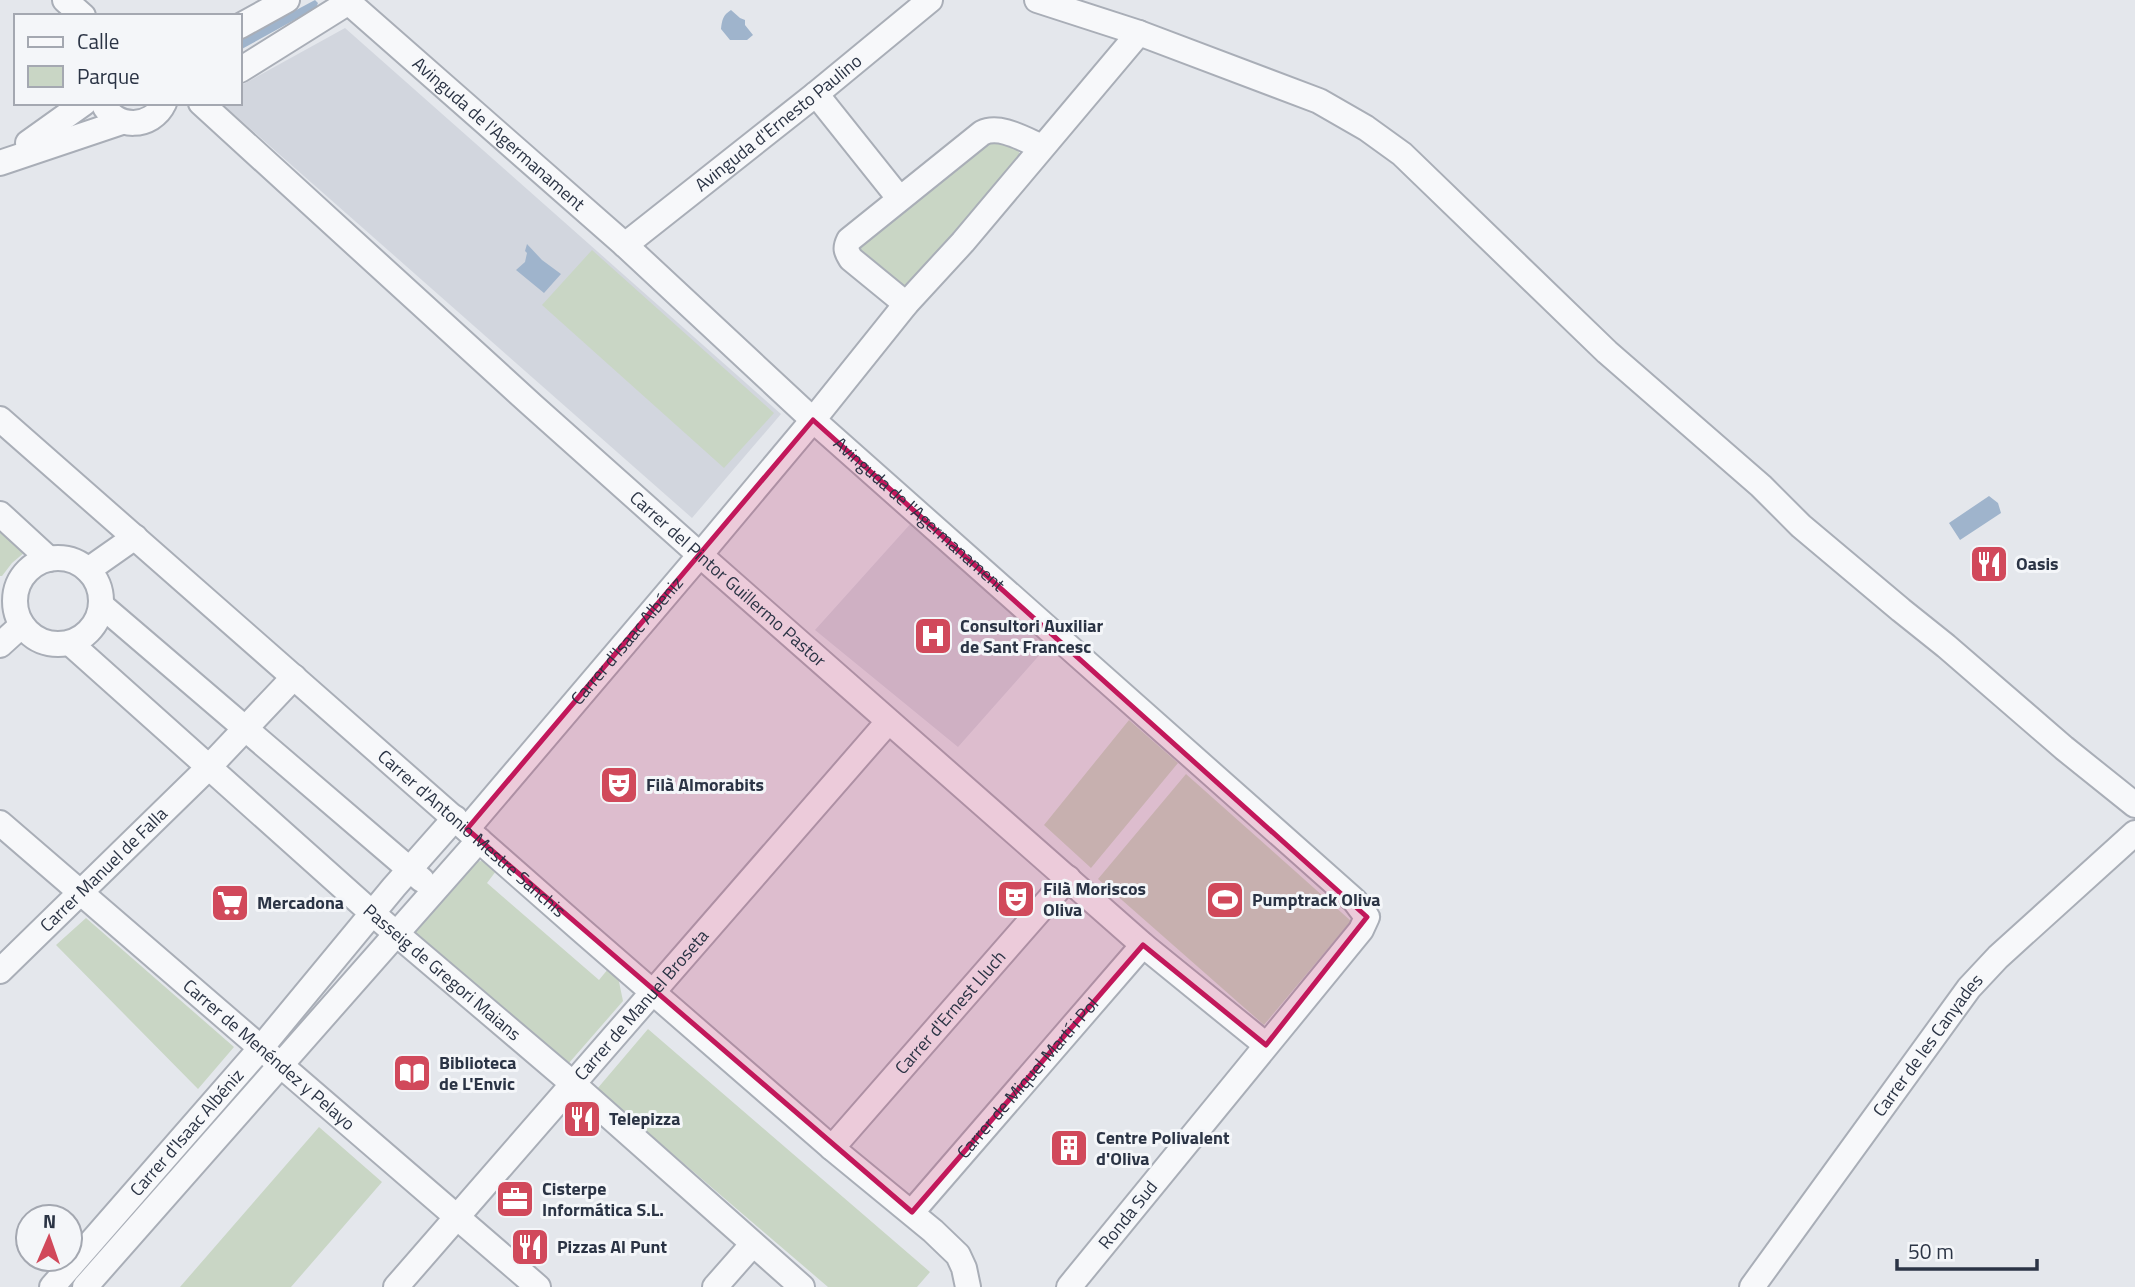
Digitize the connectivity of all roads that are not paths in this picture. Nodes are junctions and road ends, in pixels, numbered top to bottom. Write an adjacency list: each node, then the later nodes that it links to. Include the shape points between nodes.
1 (65, 0): 6 (street)
2 (287, 0): 7 (street)
3 (930, 0): 10 (street, Avinguda d'Ernesto Paulino)
4 (1037, 0): 8 (street)
5 (349, 1): 9 (street); 19 (street, Avinguda de l'Agermanament)
6 (81, 14)
7 (242, 25)
8 (1139, 33): 16 (street, Carrer d'Isaac Albéniz); 37 (street, via 1319,101 1402,155 1607,352 1801,526)
9 (242, 69)
10 (816, 94): 18 (street); 19 (street, Avinguda d'Ernesto Paulino)
11 (82, 105): 17 (street)
12 (104, 105): 15 (street)
13 (203, 105): 25 (street, Carrer del Pintor Guillermo Pastor)
14 (160, 110): 15 (street, via 145,122)
15 (122, 122): 17 (street)
16 (1042, 147): 18 (street, via 988,130); 20 (street, Carrer d'Isaac Albéniz)
17 (0, 163)
18 (899, 198): 20 (street, via 849,240 846,252)
19 (625, 245): 22 (street, Avinguda de l'Agermanament)
20 (906, 304): 22 (street, Carrer d'Isaac Albéniz)
21 (0, 419): 24 (street, Carrer d'Antonio Mestre Sanchis)
22 (813, 421): 25 (street, Carrer d'Isaac Albéniz); 50 (street, Avinguda de l'Agermanament, via 1355,901 1367,917 1362,930)
23 (0, 514): 26 (street)
24 (135, 537): 27 (street); 33 (street, Carrer d'Antonio Mestre Sanchis)
25 (700, 555): 34 (street, Carrer del Pintor Guillermo Pastor); 39 (street, Carrer d'Isaac Albéniz)
26 (49, 559): 27 (street, via 63,558); 28 (street, via 29,569)
27 (88, 570): 29 (street, via 101,592)
28 (7, 594): 30 (street)
29 (102, 605): 31 (street, via 92,629); 35 (street)
30 (22, 625): 31 (street, via 43,642); 32 (street)
31 (70, 643): 36 (street, Passeig de Gregori Maians)
32 (0, 645)
33 (294, 677): 35 (street); 39 (street, Carrer d'Antonio Mestre Sanchis)
34 (888, 722): 42 (street, Carrer del Pintor Guillermo Pastor); 49 (street, Carrer de Manuel Broseta)
35 (245, 729): 36 (street); 41 (street)
36 (208, 768): 44 (street, Carrer Manuel de Falla); 45 (street, Passeig de Gregori Maians)
37 (2135, 805)
38 (0, 823): 44 (street, Carrer de Menéndez y Pelayo)
39 (467, 829): 41 (street, Carrer d'Isaac Albéniz); 43 (street, Carrer d'Isaac Albéniz); 49 (street, Carrer d'Antonio Mestre Sanchis)
40 (2135, 833): 68 (street, Carrer de les Canyades, via 1969,988)
41 (409, 869): 43 (street); 45 (street, Carrer d'Isaac Albéniz)
42 (1069, 878): 47 (street, Carrer del Pintor Guillermo Pastor); 54 (street, Carrer d'Ernest Lluch)
43 (435, 891): 46 (street, Carrer d'Isaac Albéniz)
44 (80, 893): 48 (street, Carrer Manuel de Falla); 51 (street, Carrer de Menéndez y Pelayo)
45 (372, 913): 46 (street, Passeig de Gregori Maians); 51 (street, Carrer d'Isaac Albéniz)
46 (396, 933): 52 (street, Carrer d'Isaac Albéniz); 53 (street, Passeig de Gregori Maians)
47 (1143, 945): 50 (street, Carrer del Pintor Guillermo Pastor); 55 (street, Carrer de Miquel Martí i Pol)
48 (0, 971)
49 (652, 992): 53 (street, Carrer de Manuel Broseta); 54 (street, Carrer d'Antonio Mestre Sanchis)
50 (1266, 1045): 67 (street, Ronda Sud)
51 (260, 1049): 52 (street, Carrer de Menéndez y Pelayo); 59 (street, Carrer d'Isaac Albéniz)
52 (279, 1065): 56 (street, Carrer de Menéndez y Pelayo); 60 (street, Carrer d'Isaac Albéniz)
53 (572, 1083): 56 (street, Carrer de Manuel Broseta); 57 (street, Passeig de Gregori Maians)
54 (832, 1148): 55 (street, Carrer d'Antonio Mestre Sanchis)
55 (912, 1212): 58 (street, Carrer d'Antonio Mestre Sanchis)
56 (456, 1218): 61 (street, Carrer de Manuel Broseta); 62 (street, Carrer de Menéndez y Pelayo)
57 (752, 1245): 63 (street); 64 (street, Passeig de Gregori Maians)
58 (947, 1245): 65 (street); 66 (street, Carrer d'Antonio Mestre Sanchis, via 958,1255)
59 (52, 1287)
60 (85, 1287)
61 (396, 1287)
62 (538, 1287)
63 (715, 1287)
64 (802, 1287)
65 (949, 1287)
66 (968, 1287)
67 (1069, 1287)
68 (1752, 1287)

